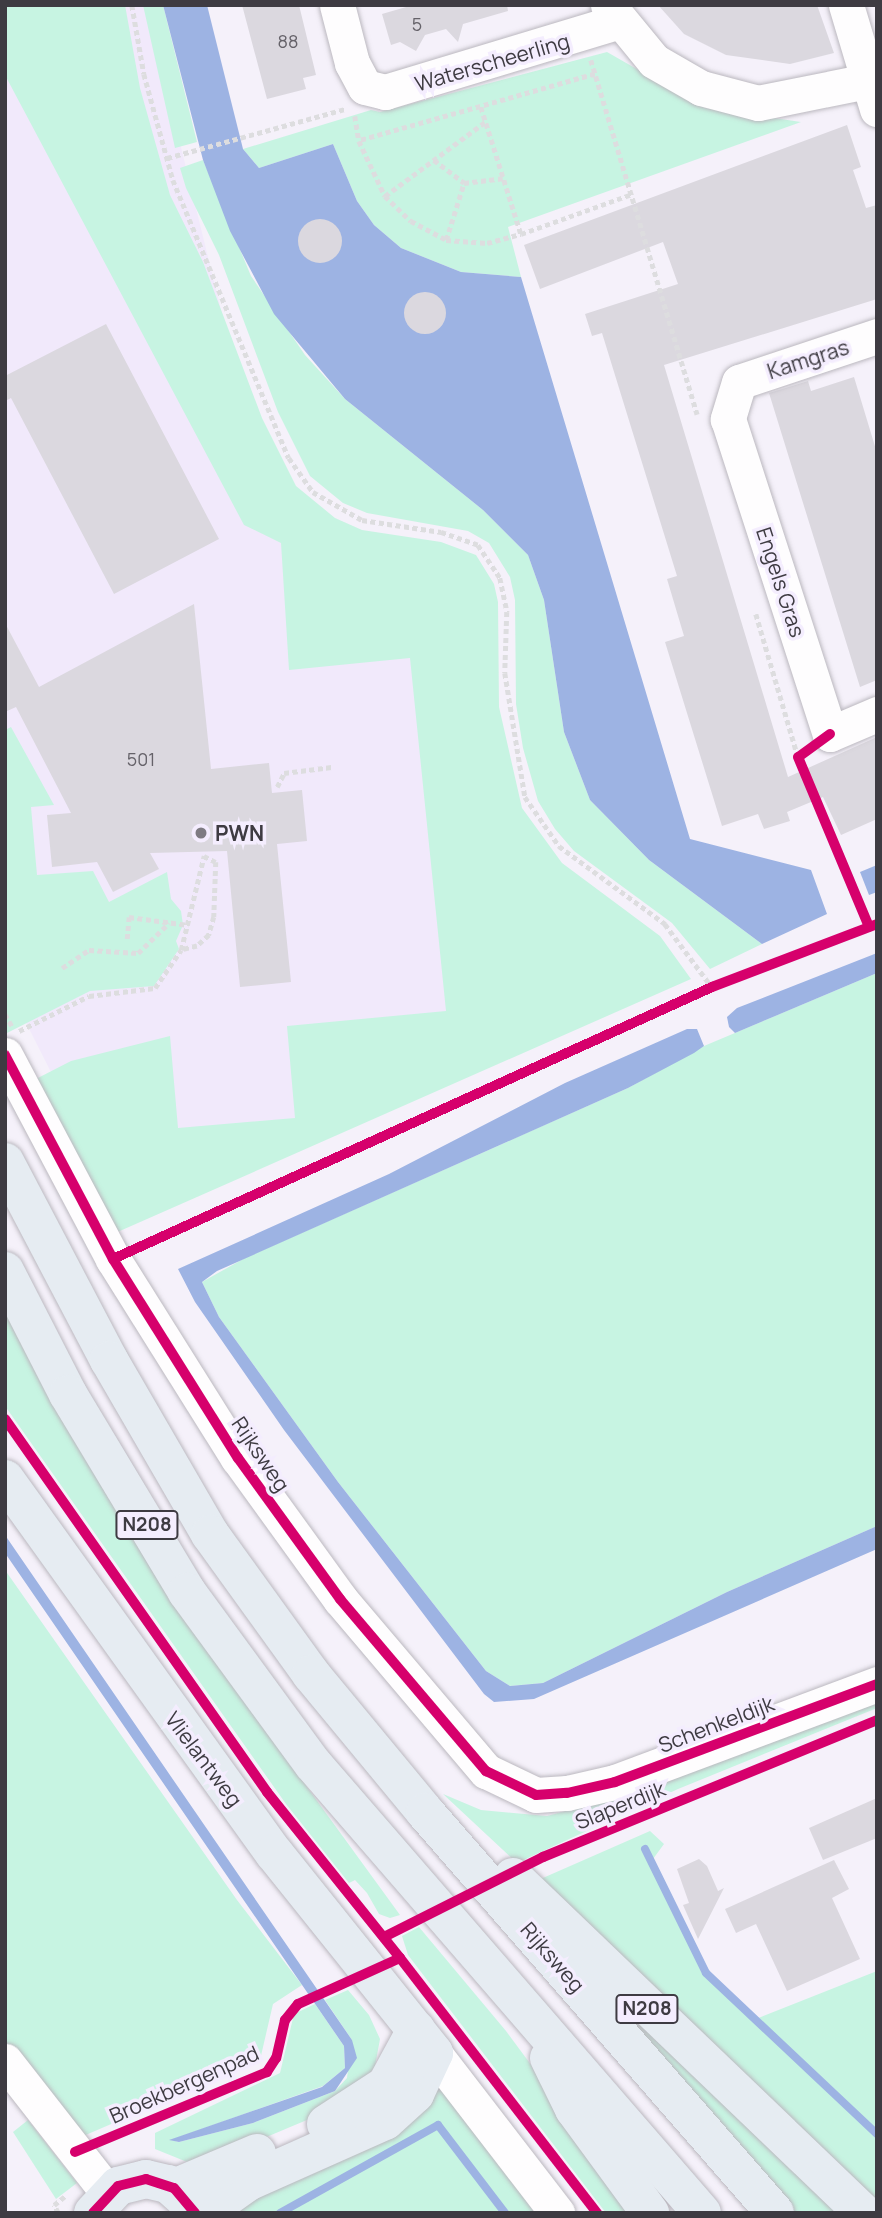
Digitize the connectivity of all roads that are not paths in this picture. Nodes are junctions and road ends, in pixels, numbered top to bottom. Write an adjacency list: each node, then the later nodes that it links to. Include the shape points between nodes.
1 (337, 5): 3 (street, Waterscheerling, via 352,63 365,87 385,92 583,36)
2 (846, 5): 4 (street)
3 (612, 14): 4 (street, via 654,61 701,88 758,103)
4 (874, 90)
5 (877, 336): 6 (street, Kamgras)
6 (738, 382): 7 (street, Engels Gras, via 728,419 830,734)
7 (877, 715)
8 (10, 1044): 13 (street, Rijksweg, via 113,1259 238,1458 340,1599 486,1771 536,1795)
9 (5, 1162): 14 (main road, Rijksweg / N208, via 109,1360 210,1535 311,1674)
10 (5, 1271): 15 (main road, N208, via 68,1394 187,1592 313,1764)
11 (5, 1479): 16 (main road, Vlielantweg, via 266,1843)
12 (877, 1685): 13 (street, Schenkeldijk, via 615,1782)
13 (567, 1793)
14 (425, 1812): 24 (main road, Rijksweg / N208); 25 (main road, N208, via 499,1863)
15 (528, 2015): 22 (main road, N208, via 574,2109); 23 (main road, N208)
16 (425, 2041): 18 (main road, via 386,2085 353,2110); 20 (main road, via 415,2094 385,2121 248,2182); 21 (street, Vlielantweg)
17 (5, 2061): 19 (street)
18 (184, 2200): 19 (main road, via 146,2179 125,2182)
19 (101, 2203)
20 (204, 2213)
21 (556, 2213)
22 (650, 2213)
23 (702, 2213)
24 (775, 2213)
25 (863, 2213)

